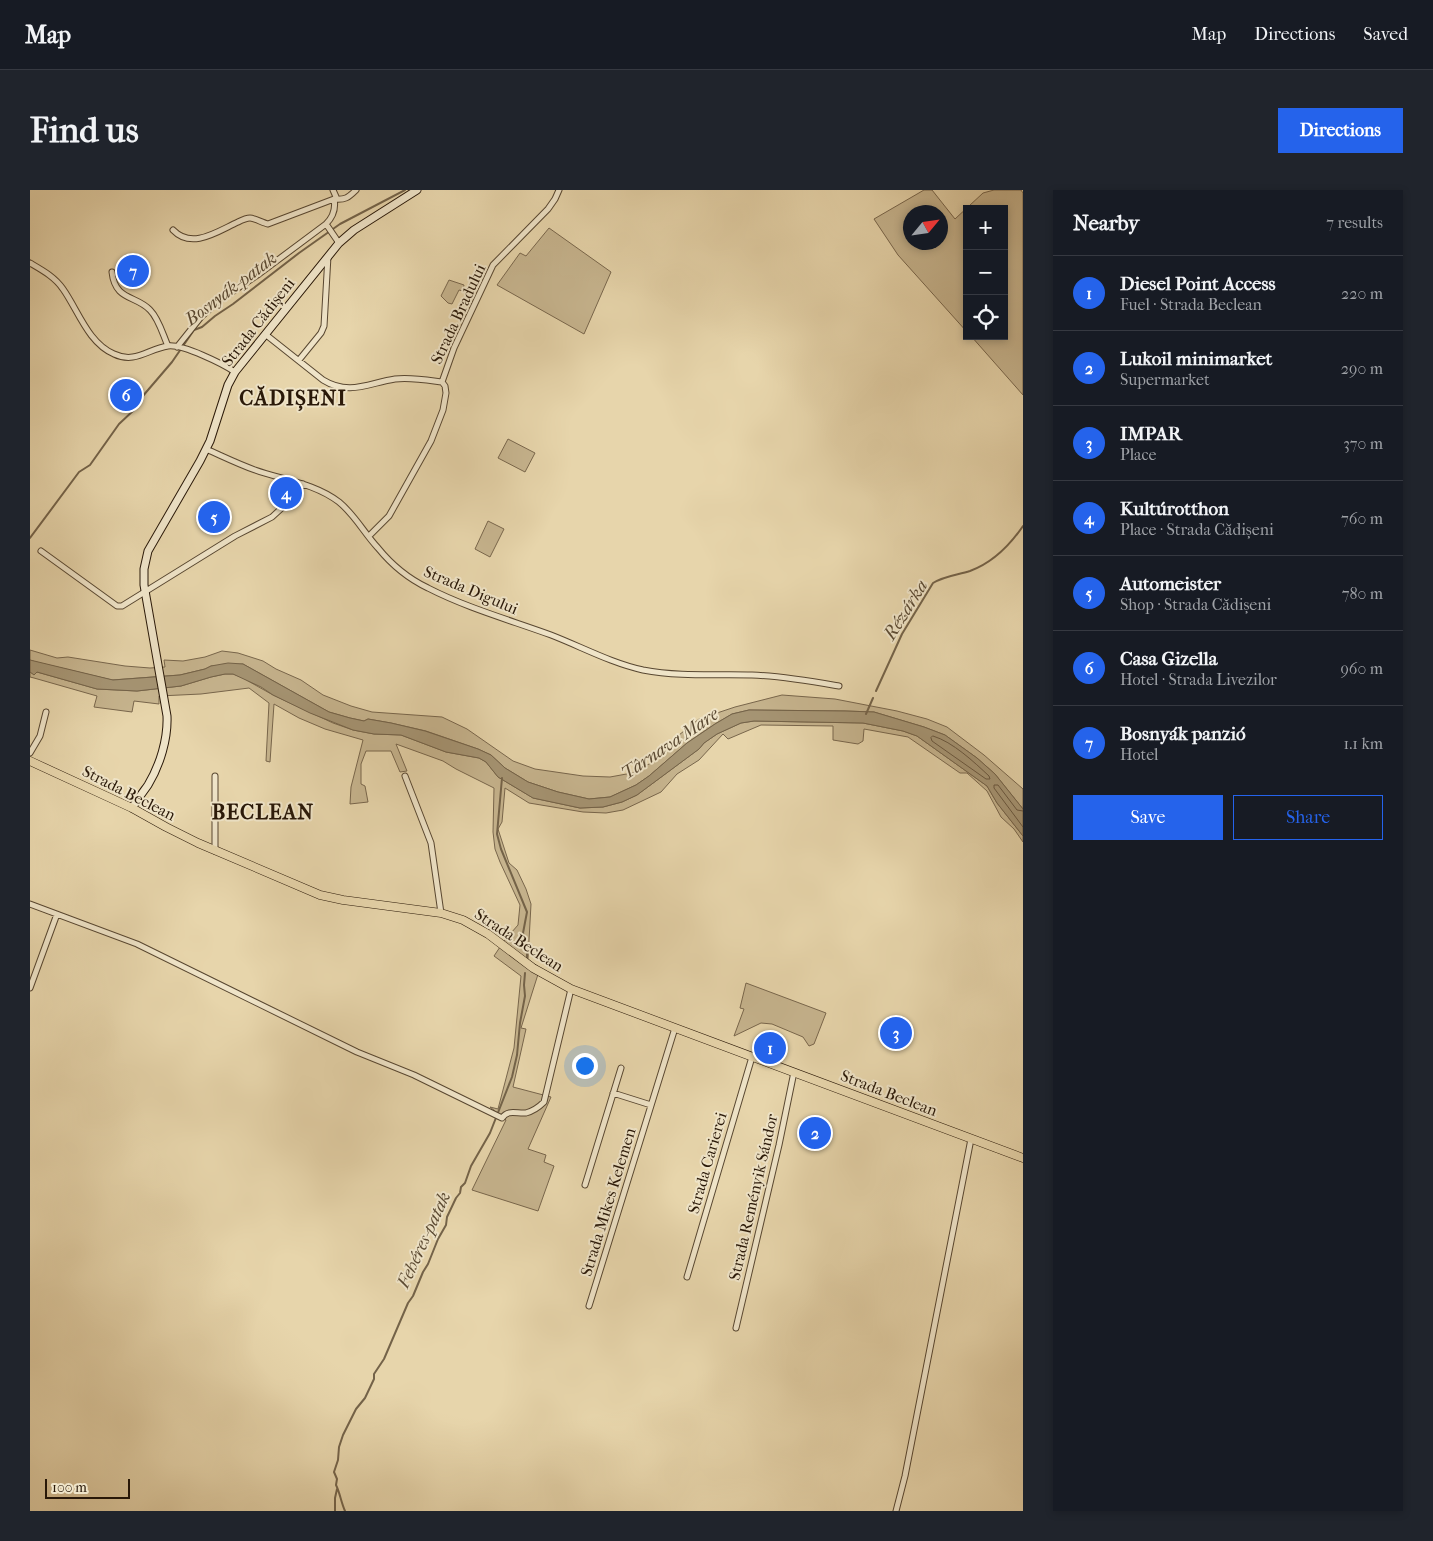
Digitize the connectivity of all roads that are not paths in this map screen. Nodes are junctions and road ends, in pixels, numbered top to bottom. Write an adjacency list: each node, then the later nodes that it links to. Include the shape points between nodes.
1 (333, 190): 5 (street)
2 (356, 190): 5 (street, via 348,198)
3 (417, 190): 8 (main road, Strada Cădișeni)
4 (559, 190): 17 (street, Strada Bradului, via 548,209 493,265 454,348)
5 (335, 199): 6 (street, via 334,213); 7 (street, via 268,224 245,219 214,235 197,239 186,239)
6 (327, 225): 8 (street); 14 (street, via 220,300)
7 (173, 230)
8 (339, 243): 9 (main road, Strada Cădișeni)
9 (328, 256): 12 (main road, Strada Cădișeni); 15 (street, via 324,326)
10 (30, 263): 13 (street, via 62,288 96,342 106,351 130,358)
11 (112, 272): 13 (street, via 118,288 152,312)
12 (265, 334): 15 (street, Strada Bradului); 16 (main road, Strada Cădișeni)
13 (168, 346): 14 (street)
14 (178, 347): 16 (street)
15 (299, 360): 17 (street, Strada Bradului, via 323,380 342,387 360,387 396,378)
16 (236, 372): 18 (main road, Strada Cădișeni, via 228,385)
17 (442, 382): 20 (street, Strada Bradului, via 446,390 443,410 430,441 389,516)
18 (206, 450): 19 (street, Strada Digului); 22 (main road, Strada Cădișeni, via 148,551 144,569)
19 (303, 484): 20 (street, Strada Digului, via 341,504); 22 (street, via 272,517 235,536)
20 (369, 536): 23 (street, Strada Digului, via 388,558 427,588 606,659 655,672 776,677)
21 (41, 551): 22 (street, via 118,606)
22 (145, 593): 29 (main road, Strada Cădișeni, via 167,731 148,783)
23 (839, 686)
24 (46, 712): 25 (street, via 40,736)
25 (30, 752)
26 (30, 761): 29 (main road, Strada Beclean)
27 (215, 776): 30 (street)
28 (405, 776): 32 (street, via 430,843)
29 (132, 808): 30 (main road, Strada Beclean)
30 (215, 851): 32 (main road, Strada Beclean, via 328,897)
31 (30, 904): 33 (street)
32 (440, 913): 35 (main road, Strada Beclean, via 478,927 533,968)
33 (58, 914): 34 (street); 35 (street, via 150,950 357,1052 414,1075 502,1118 504,1114 535,1110 544,1102)
34 (30, 988)
35 (571, 989): 36 (main road, Strada Beclean)
36 (675, 1028): 37 (main road, Strada Beclean); 41 (street, Strada Mikes Kelemen)
37 (752, 1057): 39 (main road, Strada Beclean); 45 (street, Strada Carierei)
38 (621, 1068): 40 (street, Strada Mikes Kelemen)
39 (794, 1072): 42 (main road, Strada Beclean); 47 (street, Strada Reményik Sándor)
40 (613, 1093): 41 (street); 44 (street, Strada Mikes Kelemen)
41 (651, 1105): 46 (street, Strada Mikes Kelemen)
42 (971, 1139): 43 (main road, Strada Beclean); 48 (street)
43 (1023, 1158)
44 (585, 1185)
45 (688, 1277)
46 (589, 1306)
47 (736, 1328)
48 (896, 1511)

